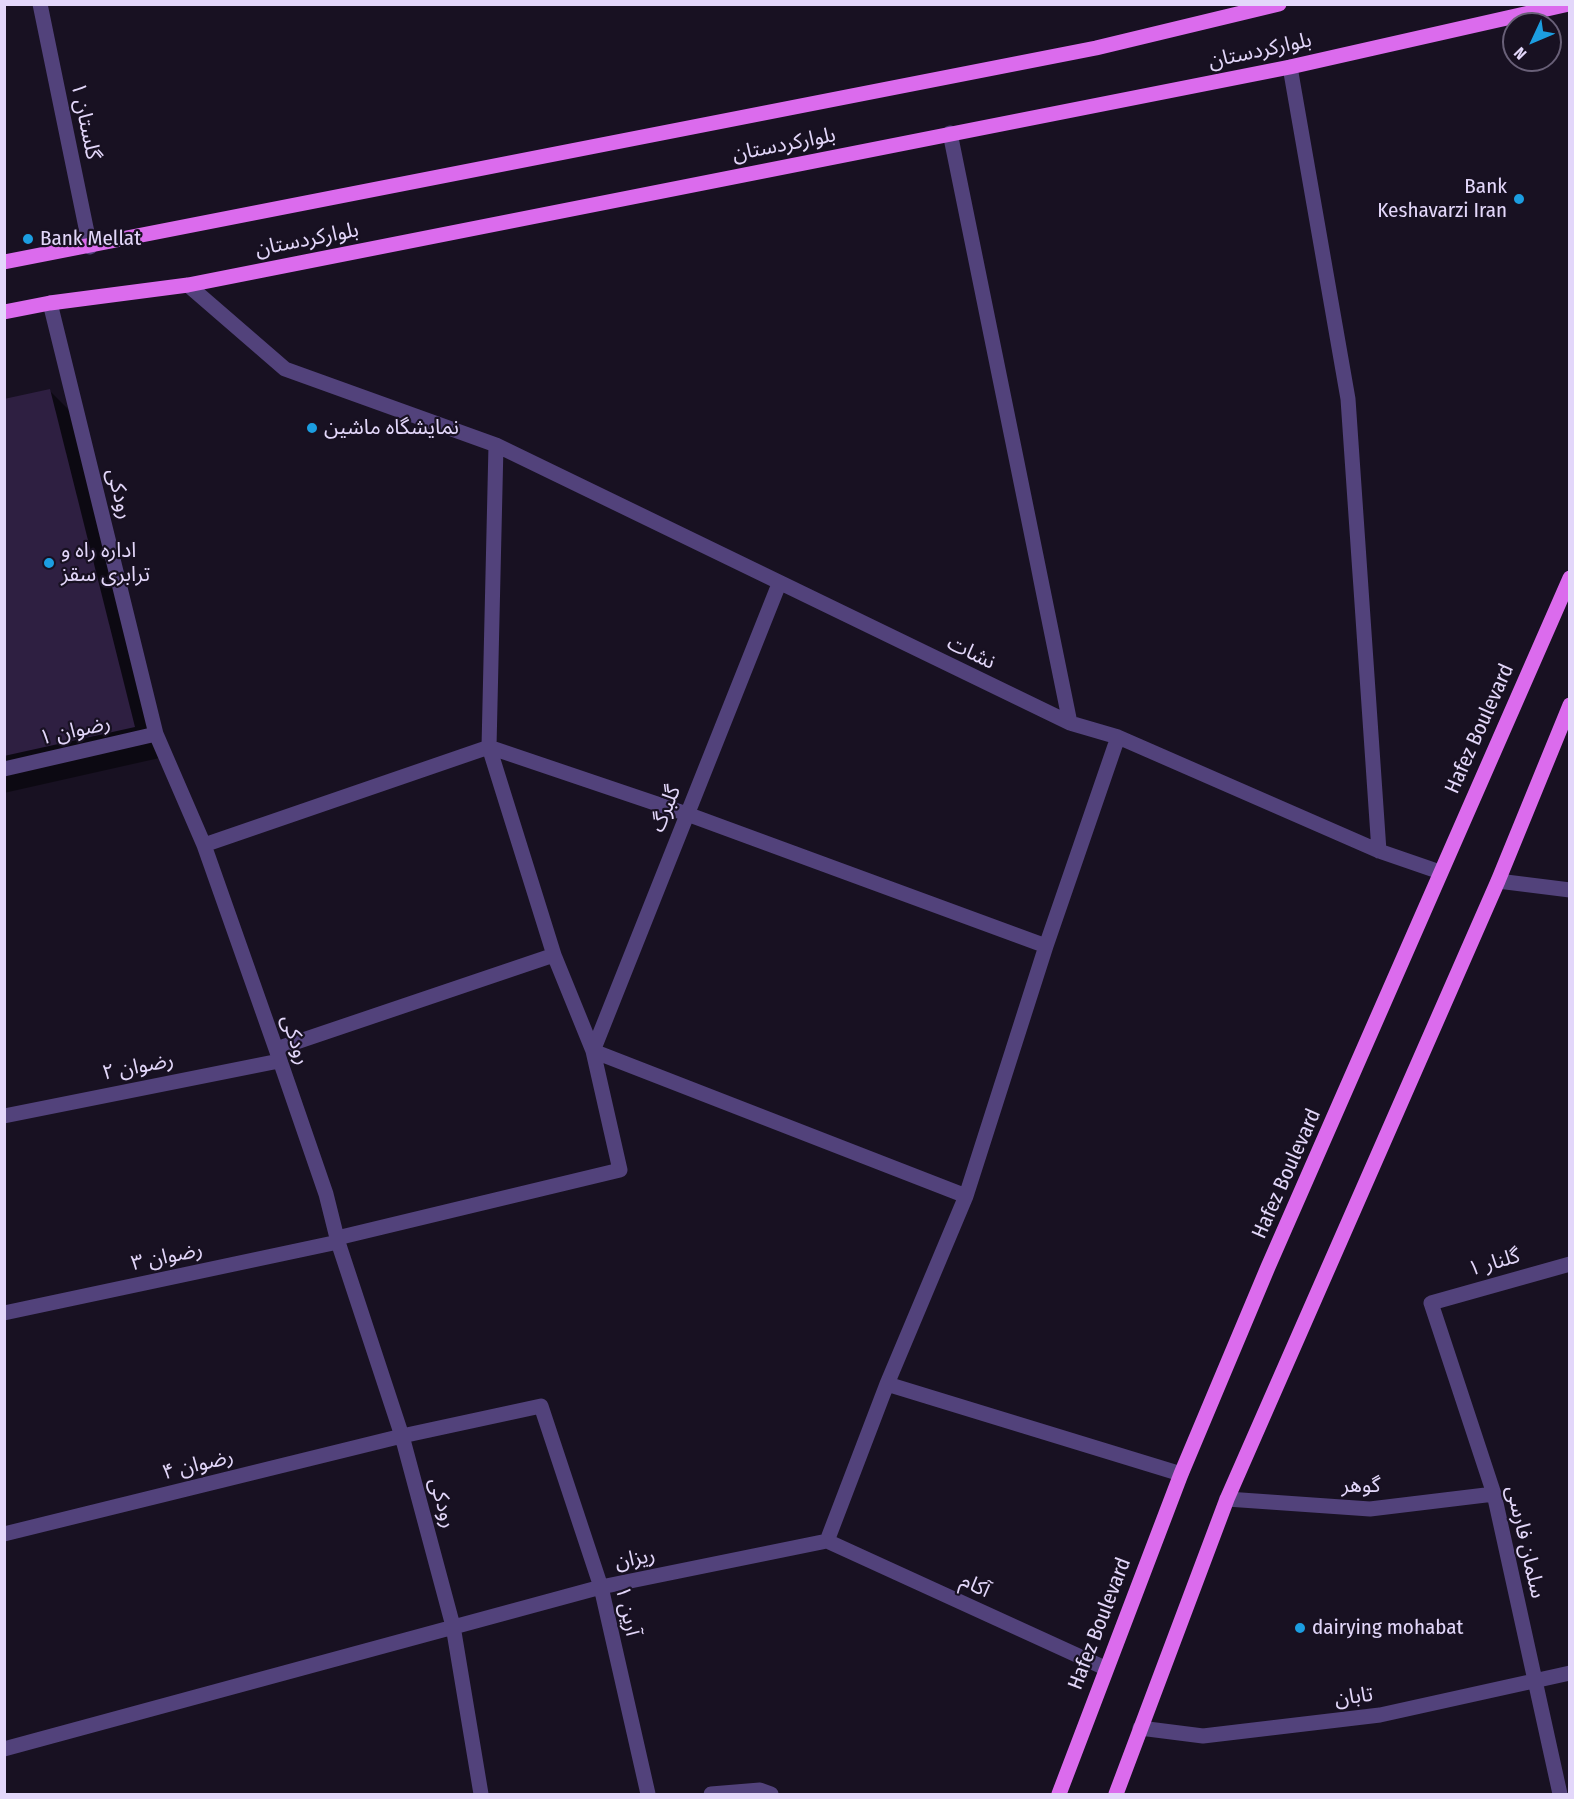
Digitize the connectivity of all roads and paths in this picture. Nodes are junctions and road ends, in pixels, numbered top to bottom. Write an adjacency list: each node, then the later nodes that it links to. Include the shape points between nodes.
1 (40, 4): 6 (street, گلستان ۱)
2 (1279, 4): 6 (main road, بلوارکردستان, via 1096,48)
3 (1569, 4): 4 (main road, بلوارکردستان)
4 (1290, 67): 5 (main road, بلوارکردستان); 22 (street, via 1348,399)
5 (950, 133): 8 (main road, بلوارکردستان); 15 (street)
6 (90, 247): 7 (main road, بلوارکردستان)
7 (4, 262)
8 (188, 285): 9 (main road, بلوارکردستان); 11 (street, نشات, via 285,369)
9 (50, 303): 10 (main road, بلوارکردستان); 16 (street, رودکی)
10 (4, 312)
11 (496, 445): 13 (street, نشات); 18 (street)
12 (1569, 578): 23 (main road, Hafez Boulevard)
13 (779, 584): 15 (street, نشات); 20 (street, گلبرگ)
14 (1569, 708): 24 (main road)
15 (1070, 723): 17 (street, نشات)
16 (156, 734): 19 (street, رضوان ۱); 21 (street, رودکی)
17 (1118, 737): 22 (street, نشات); 26 (street)
18 (489, 747): 20 (street); 21 (street); 27 (street)
19 (4, 769)
20 (687, 814): 26 (street); 28 (street, گلبرگ)
21 (204, 845): 29 (street, رودکی)
22 (1379, 851): 23 (street, نشات)
23 (1440, 872): 39 (main road, Hafez Boulevard)
24 (1498, 881): 25 (street); 41 (main road)
25 (1569, 890)
26 (1046, 946): 31 (street)
27 (554, 955): 28 (street); 29 (street, رضوان ۲)
28 (593, 1051): 31 (street); 32 (street, رضوان ۳, via 620,1170)
29 (278, 1055): 30 (street, رضوان ۲); 32 (street, رودکی, via 326,1194)
30 (4, 1116)
31 (966, 1196): 36 (street)
32 (337, 1240): 35 (street, رضوان ۳); 38 (street, رودکی)
33 (1569, 1264): 34 (street, گلنار ۱)
34 (1431, 1304): 40 (street, سلمان فارسی)
35 (4, 1313)
36 (887, 1384): 39 (street); 43 (street)
37 (541, 1406): 38 (street, رضوان ۴); 44 (street, آرین ۱)
38 (402, 1436): 42 (street, رضوان ۴); 45 (street, رودکی)
39 (1181, 1474): 46 (main road, Hafez Boulevard)
40 (1494, 1494): 41 (street, گوهر, via 1370,1509); 48 (street, سلمان فارسی)
41 (1227, 1499): 49 (main road)
42 (4, 1534)
43 (827, 1541): 44 (street, ریزان); 46 (street, آکام)
44 (601, 1587): 45 (street, ریزان); 52 (street, آرین ۱)
45 (453, 1626): 50 (street, ریزان); 51 (street, رودکی)
46 (1105, 1668): 55 (main road, Hafez Boulevard)
47 (1569, 1673): 48 (street, تابان)
48 (1535, 1681): 49 (street, تابان, via 1380,1715 1203,1736); 57 (street, سلمان فارسی)
49 (1140, 1728): 56 (main road)
50 (4, 1749)
51 (481, 1794)
52 (648, 1794)
53 (711, 1794): 54 (street, via 760,1790)
54 (771, 1794)
55 (1059, 1794)
56 (1116, 1794)
57 (1560, 1794)

